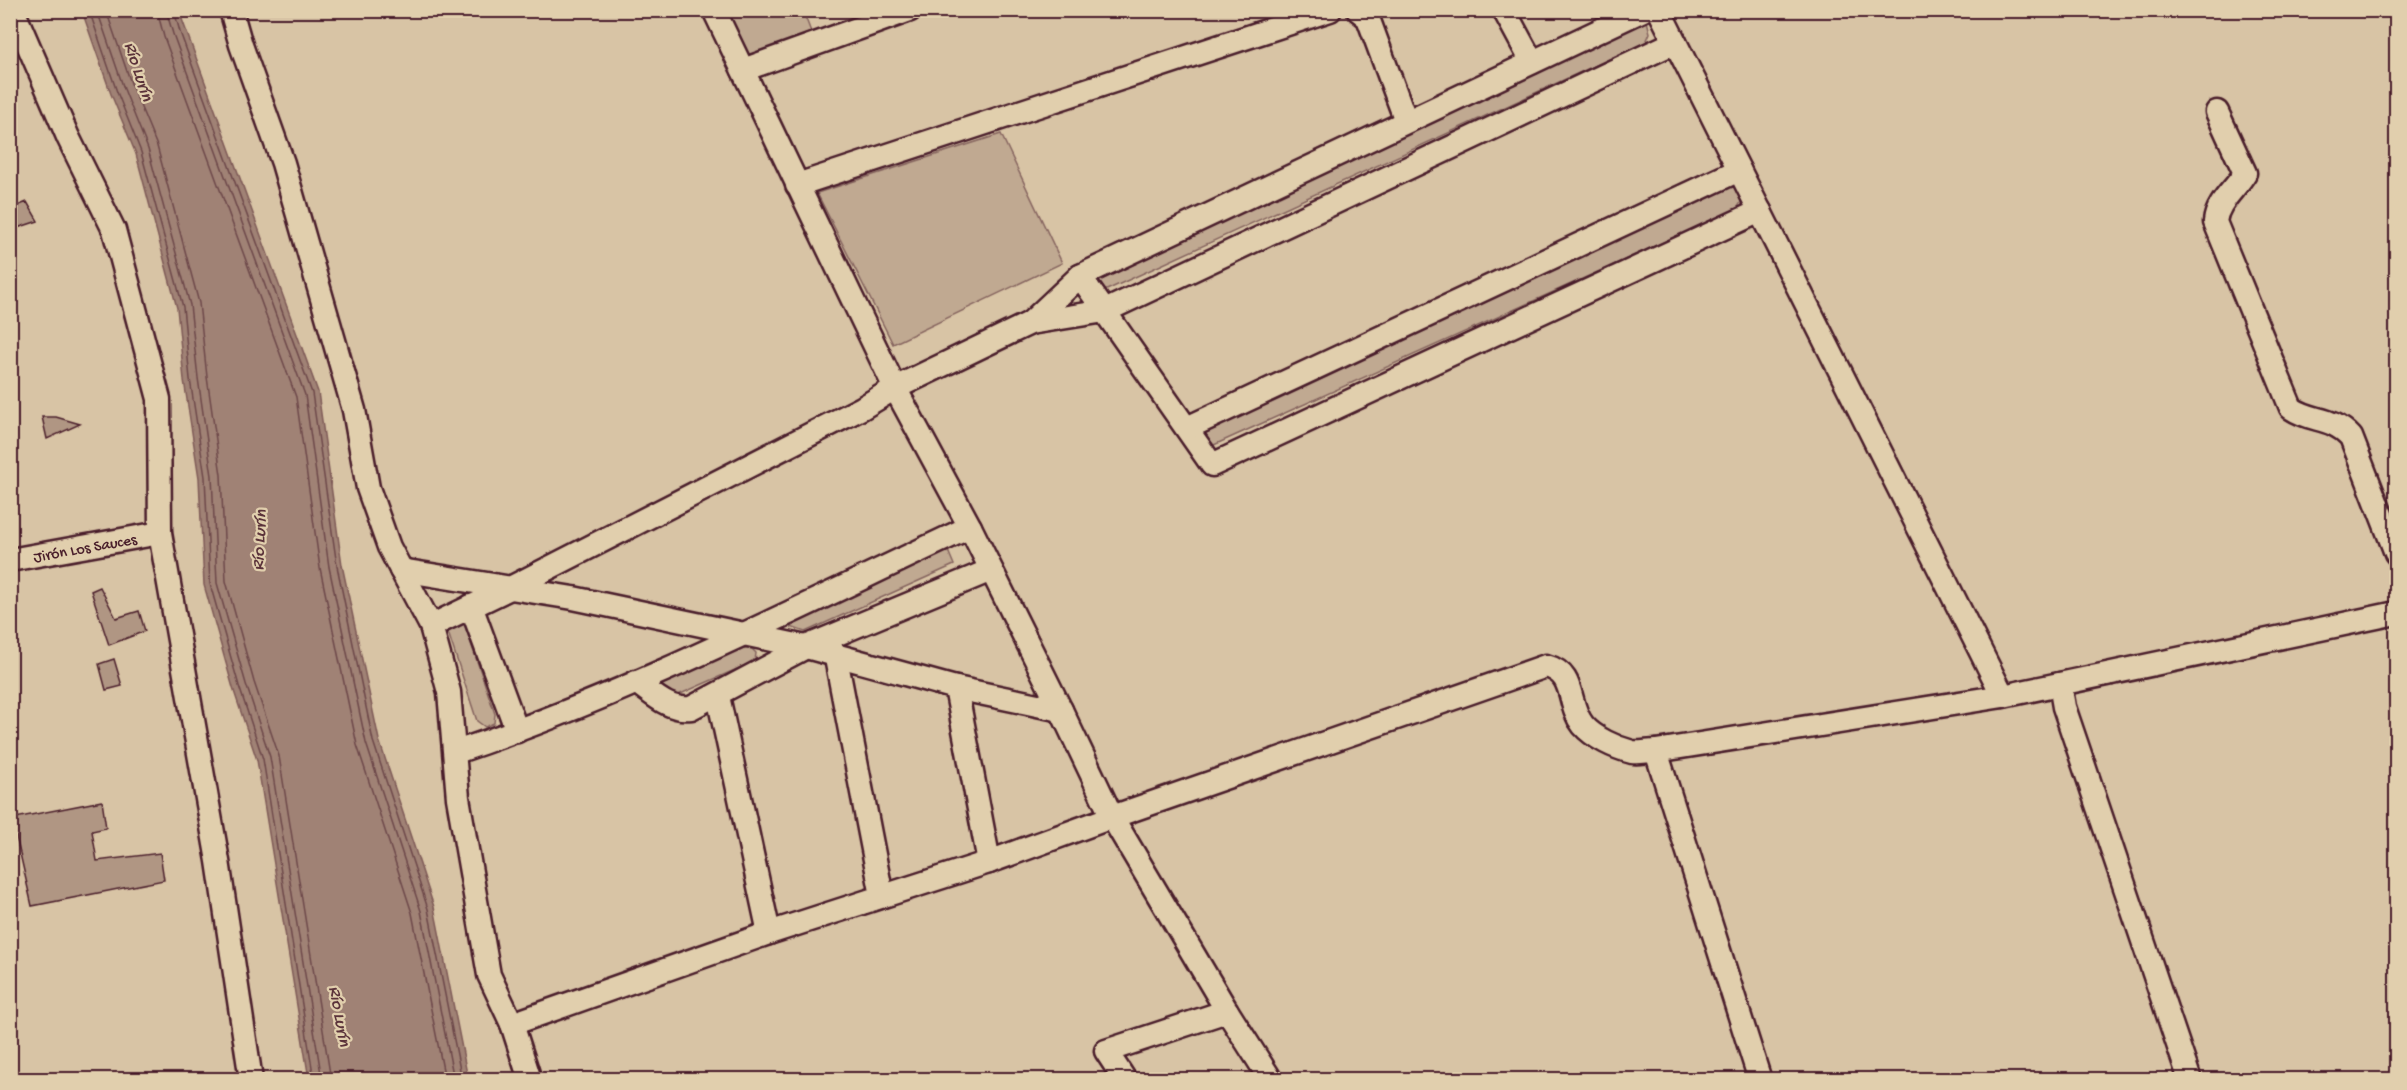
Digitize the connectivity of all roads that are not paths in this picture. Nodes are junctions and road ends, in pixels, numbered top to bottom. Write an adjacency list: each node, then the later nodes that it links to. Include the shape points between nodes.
1 (13, 10): 24 (street, via 68,137 114,230 159,399)
2 (231, 10): 27 (street, via 306,242 354,410 368,488)
3 (714, 10): 12 (street)
4 (910, 10): 12 (street)
5 (1330, 10): 16 (street)
6 (1358, 10): 14 (street, via 1368,18)
7 (1504, 10): 11 (street)
8 (1643, 10): 11 (street)
9 (1659, 10): 10 (street)
10 (1675, 42): 15 (street); 19 (street)
11 (1532, 62): 14 (street)
12 (743, 70): 16 (street)
13 (2217, 112): 25 (street, via 2245,173 2216,211 2215,222 2291,408 2302,416 2341,426 2351,437)
14 (1406, 121): 18 (street)
15 (1739, 170): 17 (street); 22 (street)
16 (797, 185): 21 (street)
17 (1760, 211): 22 (street, via 1212,465); 40 (street)
18 (1080, 276): 19 (street); 20 (street)
19 (1105, 311): 20 (street); 22 (street)
20 (1030, 323): 21 (street)
21 (895, 388): 23 (street); 29 (street)
22 (1187, 428)
23 (970, 527): 28 (street); 33 (street)
24 (160, 533): 26 (street, Jirón Los Sauces); 51 (street, via 218,861)
25 (2397, 553)
26 (10, 560)
27 (401, 570): 29 (street); 32 (street)
28 (991, 570): 34 (street); 41 (street)
29 (510, 588): 30 (street); 33 (street)
30 (471, 606): 32 (street); 42 (street)
31 (2397, 613): 37 (street)
32 (430, 626): 44 (street, via 449,692)
33 (742, 634): 34 (street); 36 (street)
34 (806, 647): 35 (street); 39 (street)
35 (835, 653): 38 (street); 47 (street)
36 (636, 682): 39 (street, via 679,710); 42 (street)
37 (2060, 684): 40 (street); 56 (street)
38 (956, 688): 41 (street); 46 (street)
39 (718, 696): 48 (street)
40 (2003, 696): 43 (street)
41 (1061, 710): 45 (street)
42 (517, 731): 44 (street)
43 (1656, 751): 45 (street, via 1634,752 1597,737 1582,724 1565,676 1546,666); 55 (street)
44 (456, 752): 50 (street, via 458,798 489,975)
45 (1112, 817): 46 (street); 49 (street)
46 (988, 862): 47 (street)
47 (882, 896): 48 (street)
48 (769, 933): 50 (street)
49 (1227, 1011): 53 (street, via 1106,1051); 54 (street)
50 (512, 1024): 52 (street)
51 (251, 1080)
52 (530, 1080)
53 (1125, 1080)
54 (1271, 1080)
55 (1760, 1080)
56 (2190, 1080)

